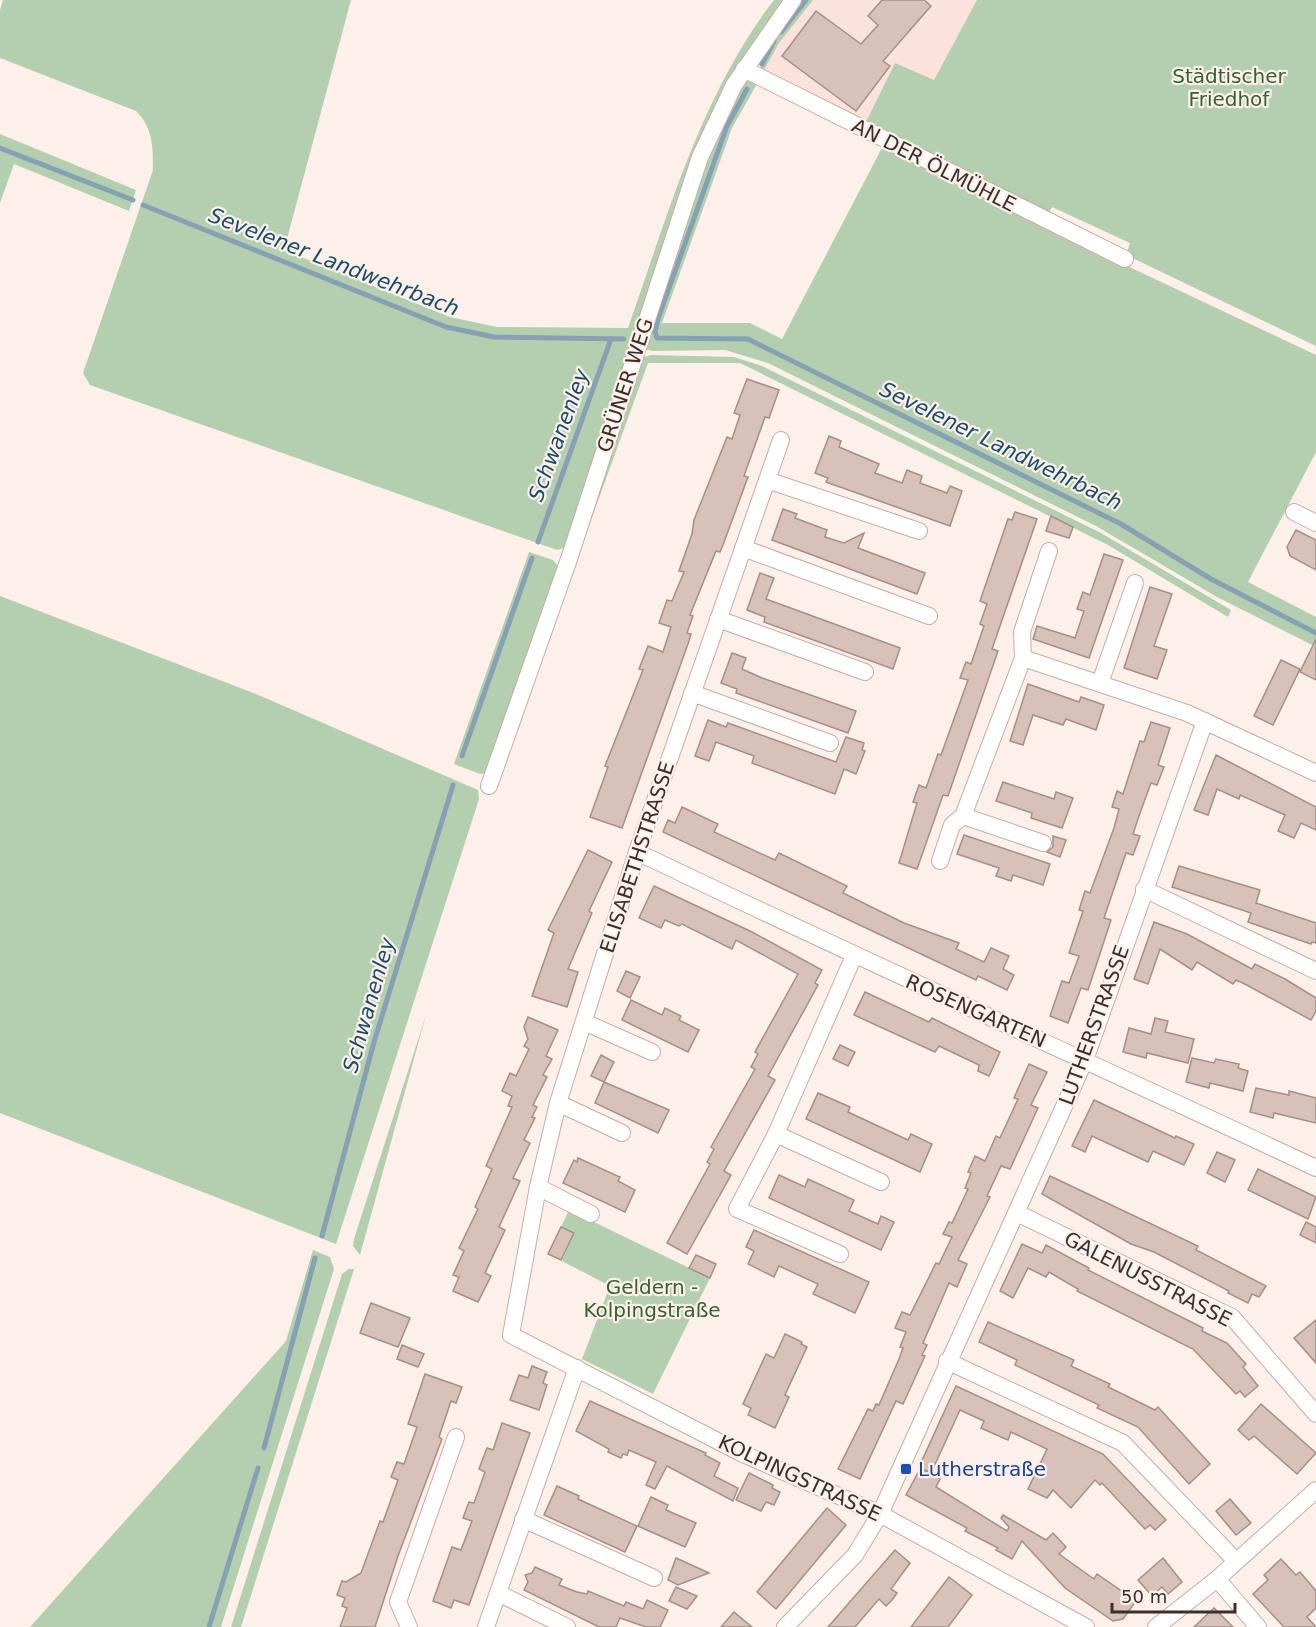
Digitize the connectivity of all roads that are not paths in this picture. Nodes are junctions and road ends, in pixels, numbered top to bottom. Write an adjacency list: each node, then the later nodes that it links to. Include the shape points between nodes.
1 (794, 0): 2 (street, GRÜNER WEG)
2 (744, 69): 3 (street, AN DER ÖLMÜHLE); 21 (street, GRÜNER WEG, via 699,157 569,560)
3 (1125, 259)
4 (781, 440): 5 (street, ELISABETHSTRASSE)
5 (767, 480): 8 (street); 9 (street, ELISABETHSTRASSE)
6 (1294, 512): 7 (street)
7 (1316, 523)
8 (919, 531)
9 (743, 548): 12 (street); 13 (street, ELISABETHSTRASSE)
10 (1049, 550): 14 (street, via 1022,632)
11 (1135, 583): 16 (street)
12 (929, 616)
13 (718, 619): 15 (street); 17 (street, ELISABETHSTRASSE)
14 (1023, 658): 16 (street); 22 (street)
15 (865, 672)
16 (1100, 683): 18 (street)
17 (692, 693): 19 (street); 24 (street, ELISABETHSTRASSE)
18 (1205, 721): 20 (street); 26 (street, LUTHERSTRASSE)
19 (830, 743)
20 (1316, 773)
21 (489, 786)
22 (963, 816): 23 (street); 25 (street, via 952,825)
23 (1043, 843)
24 (637, 852): 27 (street, ROSENGARTEN); 29 (street, ELISABETHSTRASSE)
25 (940, 861)
26 (1144, 888): 28 (street); 31 (street, LUTHERSTRASSE)
27 (854, 956): 31 (street, ROSENGARTEN); 34 (street)
28 (1316, 972)
29 (584, 1022): 30 (street); 32 (street, ELISABETHSTRASSE)
30 (652, 1052)
31 (1085, 1060): 35 (street, ROSENGARTEN); 38 (street, LUTHERSTRASSE)
32 (558, 1103): 33 (street); 37 (street, ELISABETHSTRASSE)
33 (622, 1133)
34 (776, 1134): 36 (street); 40 (street, via 738,1209)
35 (1316, 1168)
36 (881, 1182)
37 (538, 1187): 39 (street); 41 (street, ELISABETHSTRASSE)
38 (1017, 1213): 42 (street, LUTHERSTRASSE); 44 (street, GALENUSSTRASSE, via 1232,1317)
39 (591, 1214)
40 (840, 1254)
41 (511, 1335): 43 (street, KOLPINGSTRASSE)
42 (947, 1361): 47 (street, LUTHERSTRASSE); 49 (street, via 1123,1443)
43 (577, 1368): 47 (street, KOLPINGSTRASSE, via 741,1453); 48 (street)
44 (1316, 1414)
45 (456, 1437): 53 (street, via 398,1602)
46 (1316, 1490): 49 (street)
47 (880, 1514): 56 (street, LUTHERSTRASSE, via 855,1555); 57 (street, KOLPINGSTRASSE)
48 (523, 1519): 50 (street); 52 (street)
49 (1236, 1561): 51 (street)
50 (654, 1578)
51 (1217, 1579): 58 (street); 59 (street)
52 (498, 1593): 54 (street); 55 (street)
53 (409, 1627)
54 (486, 1627)
55 (567, 1627)
56 (785, 1627)
57 (1086, 1627)
58 (1156, 1627)
59 (1258, 1627)

